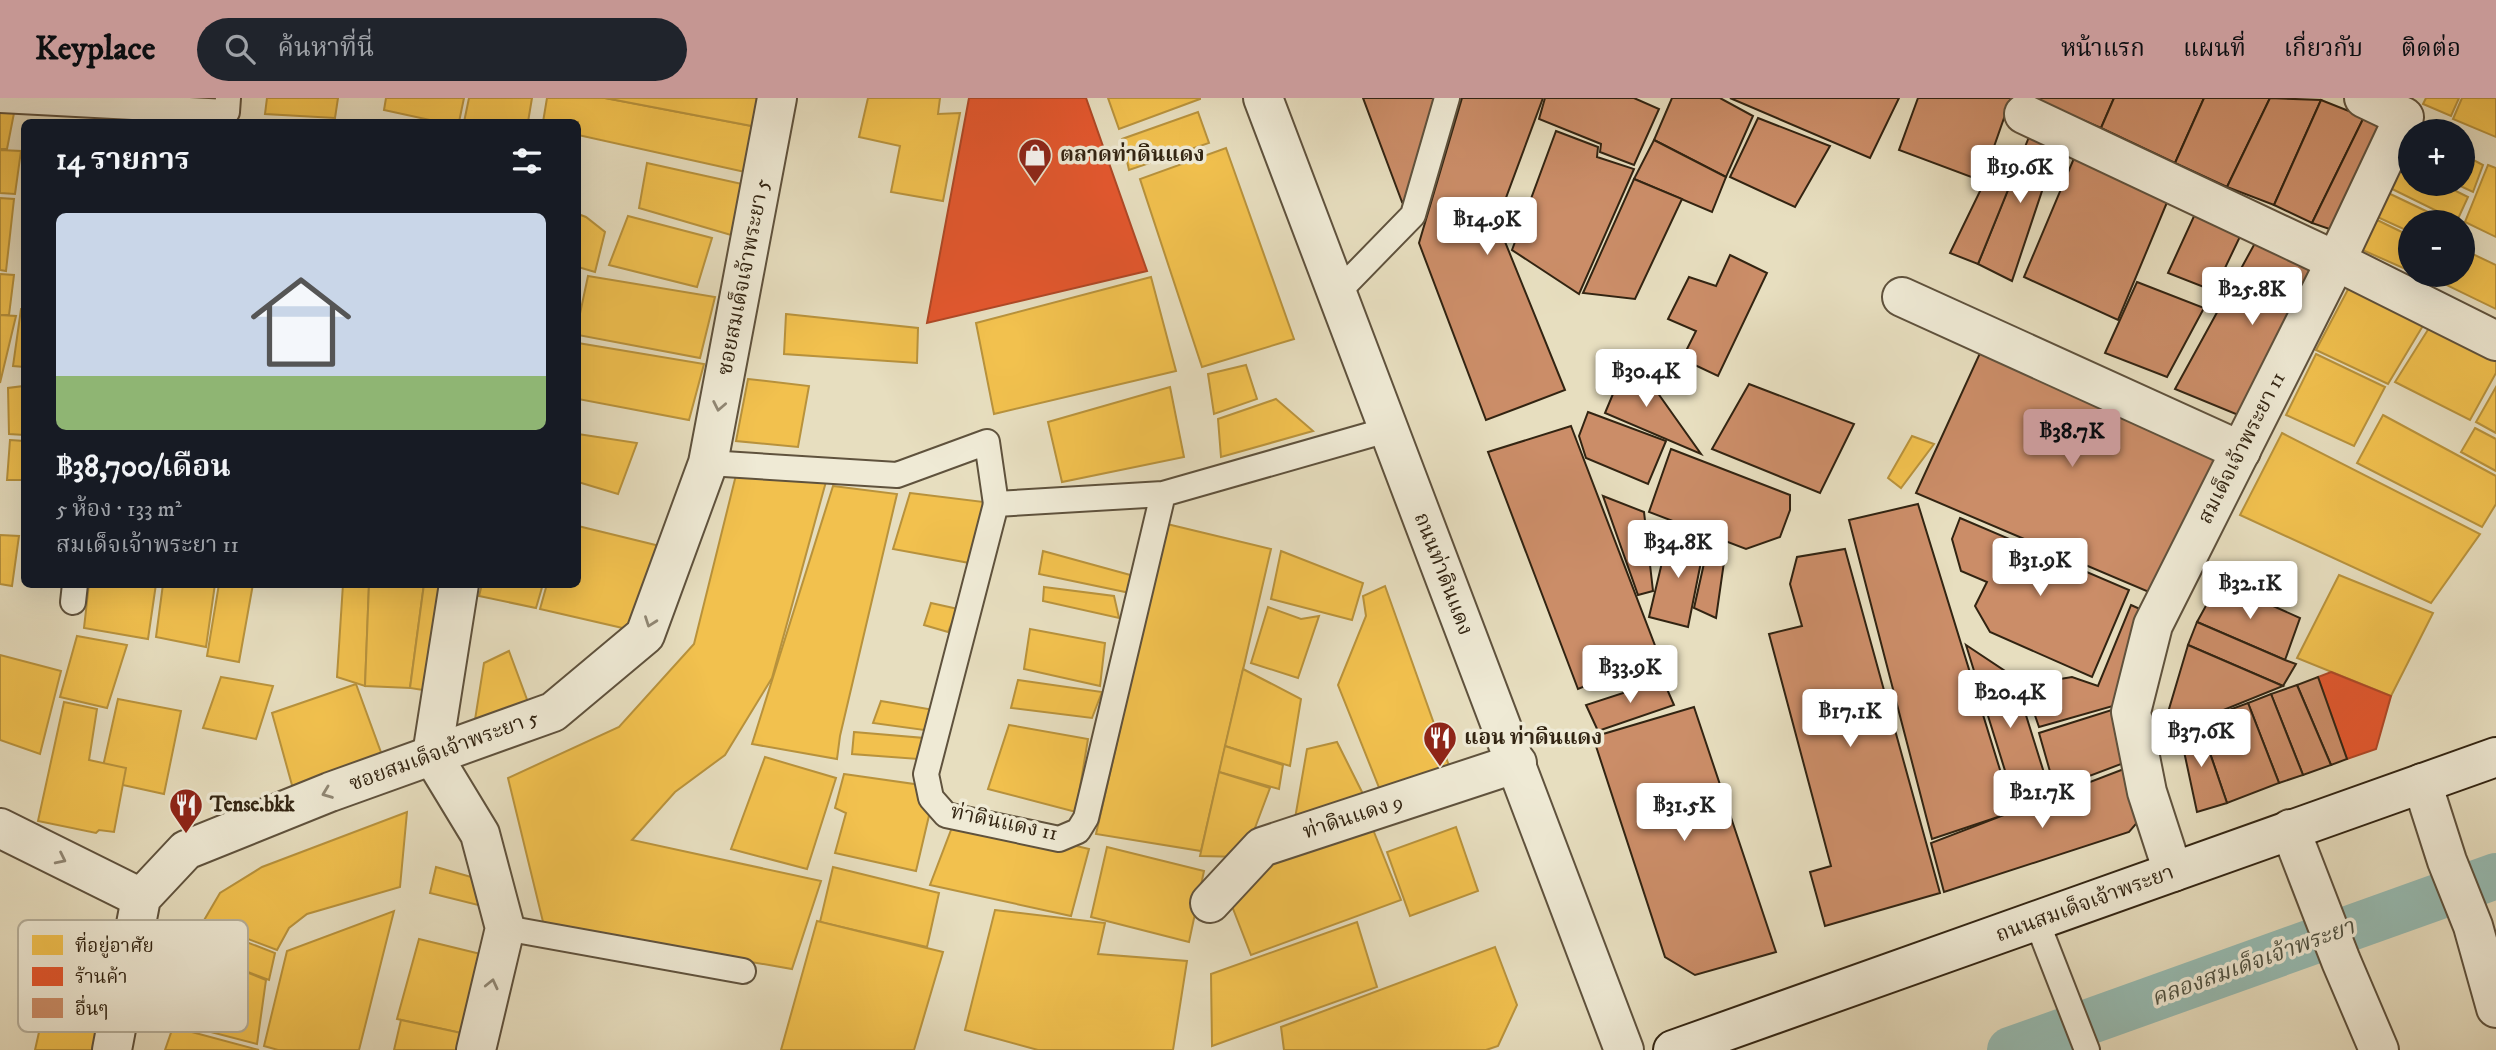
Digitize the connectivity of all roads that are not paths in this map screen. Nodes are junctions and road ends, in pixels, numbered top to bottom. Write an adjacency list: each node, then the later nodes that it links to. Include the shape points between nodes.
1 (228, 98): 7 (lane, via 227,112)
2 (778, 98): 15 (street, ซอยสมเด็จเจ้าพระยา 5, one-way to 15)
3 (1263, 98): 10 (street, ถนนท่าดินแดง)
4 (1447, 98): 10 (lane, via 1413,215)
5 (2364, 98): 9 (street, สมเด็จเจ้าพระยา 11, via 2404,117)
6 (0, 100): 7 (lane)
7 (119, 109)
8 (2024, 114): 9 (street)
9 (2336, 261): 12 (street); 14 (street, สมเด็จเจ้าพระยา 11)
10 (1336, 294): 13 (street, ถนนท่าดินแดง)
11 (1902, 297): 14 (street)
12 (2496, 341)
13 (1387, 430): 16 (lane); 21 (street, ถนนท่าดินแดง)
14 (2241, 451): 25 (street, สมเด็จเจ้าพระยา 11, via 2153,625 2131,712 2147,792)
15 (708, 463): 17 (lane, via 897,475 987,442); 19 (street, ซอยสมเด็จเจ้าพระยา 5, one-way to 19, via 645,635 553,712)
16 (1163, 494): 17 (lane); 17 (lane, ท่าดินแดง 11, via 1086,818 1078,831 1059,839 946,815 931,797 926,774)
17 (996, 504)
18 (458, 588): 19 (street)
19 (432, 755): 26 (street, ซอยสมเด็จเจ้าพระยา 5, one-way to 26, via 186,850); 30 (street, via 480,834)
20 (2496, 757): 22 (street, ถนนสมเด็จเจ้าพระยา)
21 (1517, 763): 27 (street, ท่าดินแดง 9, via 1262,846); 36 (street, ถนนท่าดินแดง)
22 (2422, 783): 24 (street, ถนนสมเด็จเจ้าพระยา); 32 (street, via 2473,926)
23 (0, 828): 26 (street, one-way to 26)
24 (2290, 830): 25 (street, ถนนสมเด็จเจ้าพระยา); 39 (street)
25 (2173, 872): 29 (street, ถนนสมเด็จเจ้าพระยา)
26 (141, 898): 28 (street)
27 (1210, 903)
28 (137, 920)
29 (2037, 922): 37 (street, ถนนสมเด็จเจ้าพระยา); 38 (lane)
30 (505, 928): 31 (lane); 35 (street, one-way to 30)
31 (744, 971)
32 (2496, 1008)
33 (115, 1032): 34 (street)
34 (112, 1050)
35 (476, 1050)
36 (1624, 1050)
37 (1673, 1050)
38 (2087, 1050)
39 (2379, 1050)

